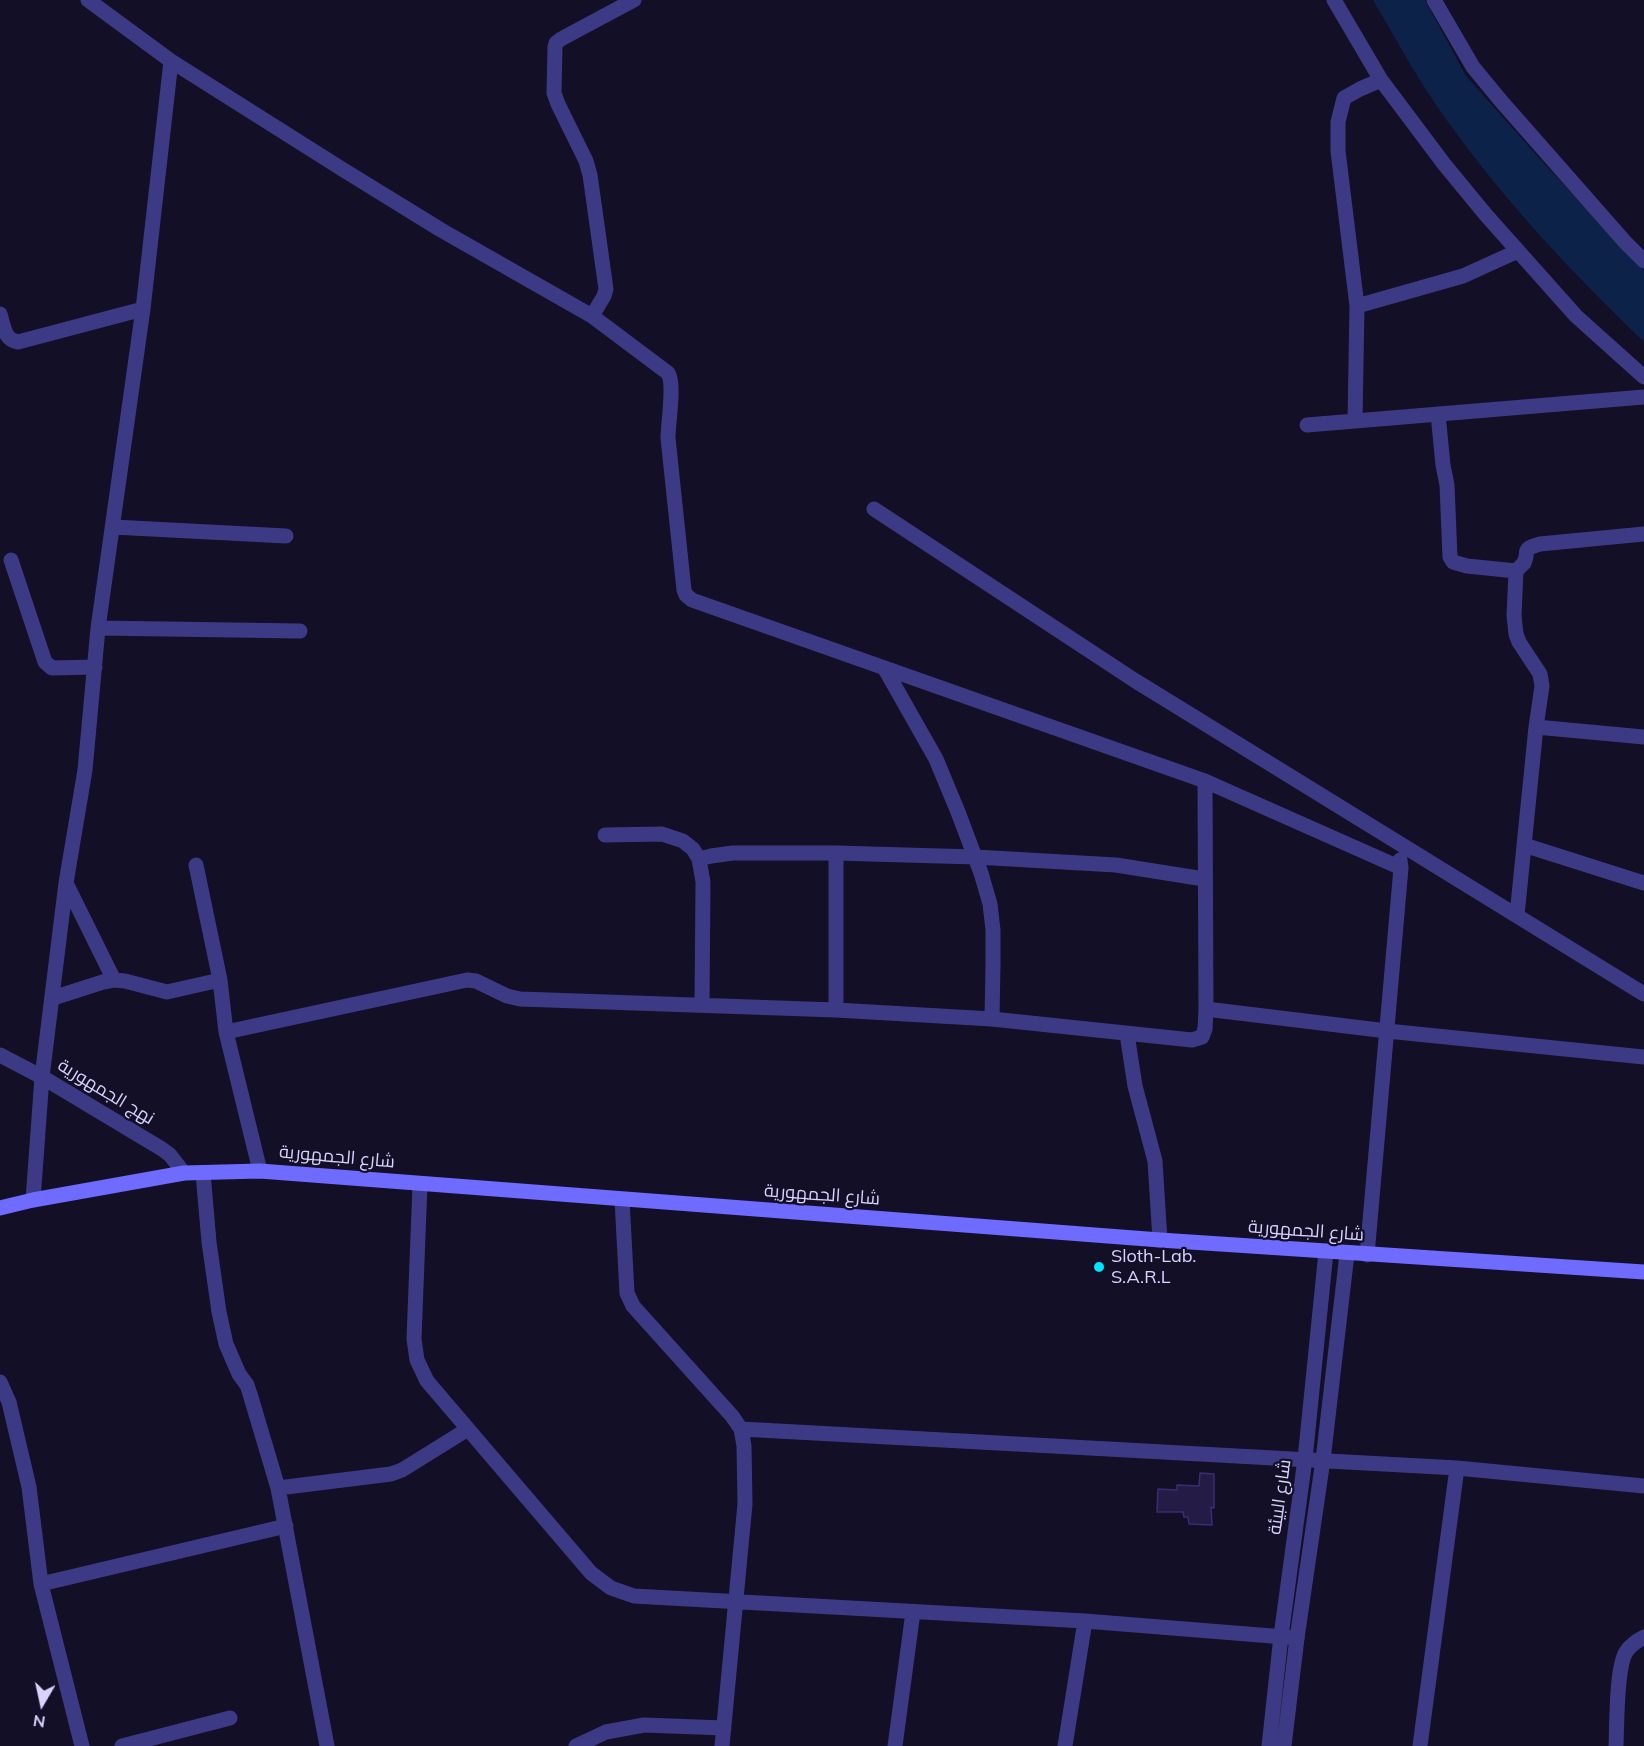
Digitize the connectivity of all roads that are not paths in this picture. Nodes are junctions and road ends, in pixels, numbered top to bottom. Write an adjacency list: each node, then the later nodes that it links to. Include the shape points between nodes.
1 (88, 0): 5 (street)
2 (634, 0): 12 (street, via 561,39 555,47 554,93 586,161 592,186 606,289)
3 (1334, 0): 6 (street)
4 (1434, 0): 8 (street, via 1473,67 1500,101)
5 (171, 61): 10 (street); 12 (street, via 441,230)
6 (1381, 80): 7 (street, via 1444,164); 9 (street, via 1344,98 1338,122)
7 (1518, 251): 9 (street, via 1462,276); 13 (street, via 1576,316)
8 (1644, 261)
9 (1356, 306): 16 (street)
10 (143, 309): 11 (street, via 18,342 7,338); 19 (street)
11 (0, 314)
12 (592, 316): 27 (street, via 671,377 668,438 686,594 692,600)
13 (1644, 377)
14 (1644, 397): 15 (street)
15 (1438, 414): 16 (street); 23 (street, via 1447,485 1450,557 1453,562 1467,566)
16 (1355, 421): 17 (street)
17 (1307, 424)
18 (874, 509): 32 (street, via 1134,680)
19 (113, 527): 21 (street); 24 (street)
20 (1644, 534): 23 (street, via 1540,544 1525,552 1524,564)
21 (286, 536)
22 (11, 560): 26 (street, via 45,662 52,668)
23 (1516, 571): 28 (street, via 1516,634 1542,680)
24 (98, 628): 25 (street); 26 (street)
25 (300, 631)
26 (95, 667): 40 (street, via 85,770)
27 (885, 669): 30 (street); 35 (street, via 936,759)
28 (1536, 727): 29 (street); 33 (street)
29 (1644, 737)
30 (1205, 782): 38 (street); 39 (street)
31 (605, 835): 36 (street, via 662,834 683,841)
32 (1398, 842): 38 (street); 42 (street)
33 (1524, 845): 41 (street); 42 (street)
34 (836, 853): 35 (street); 36 (street, via 733,853); 49 (street)
35 (975, 857): 39 (street, via 1116,865); 50 (street, via 990,904)
36 (699, 860): 47 (street, via 703,882)
37 (196, 865): 44 (street)
38 (1401, 868): 51 (street)
39 (1204, 879): 48 (street)
40 (66, 883): 43 (street); 46 (street)
41 (1644, 883)
42 (1516, 915): 45 (street)
43 (114, 980): 44 (street, via 167,992); 46 (street)
44 (220, 980): 52 (street)
45 (1644, 994)
46 (53, 998): 56 (street)
47 (702, 1005): 49 (street); 52 (street, via 520,999 476,981 466,981)
48 (1206, 1009): 51 (street); 53 (street, via 1202,1036 1192,1040)
49 (836, 1010): 50 (street)
50 (992, 1019): 53 (street)
51 (1388, 1031): 55 (street); 67 (street)
52 (226, 1032): 57 (street)
53 (1127, 1034): 64 (street, via 1135,1086 1155,1161)
54 (0, 1055): 56 (street, نهج الجمهورية)
55 (1644, 1058)
56 (42, 1077): 58 (street, نهج الجمهورية, via 162,1149); 61 (street)
57 (260, 1171): 59 (main road, شارع الجمهورية); 60 (main road, شارع الجمهورية)
58 (184, 1173): 59 (main road, شارع الجمهورية); 61 (main road, شارع الجمهورية)
59 (203, 1173): 76 (street, via 209,1242 226,1344 247,1384)
60 (420, 1184): 62 (main road, شارع الجمهورية); 70 (street, via 414,1339 417,1360 427,1381)
61 (33, 1200): 63 (main road, شارع الجمهورية)
62 (622, 1200): 64 (main road, شارع الجمهورية); 71 (street, via 627,1293 633,1306)
63 (0, 1208)
64 (1160, 1240): 65 (main road, شارع الجمهورية)
65 (1326, 1252): 66 (main road, شارع الجمهورية); 72 (street, شارع البيئة)
66 (1347, 1254): 67 (main road, شارع الجمهورية); 73 (street, شارع البيئة)
67 (1367, 1255): 68 (main road, شارع الجمهورية)
68 (1644, 1272)
69 (0, 1382): 78 (street, via 9,1402 29,1487)
70 (468, 1429): 76 (street, via 391,1474); 79 (street, via 591,1573 611,1588 634,1596)
71 (741, 1429): 72 (street); 79 (street, via 745,1504)
72 (1305, 1459): 73 (street); 82 (street, شارع البيئة)
73 (1323, 1460): 74 (street); 84 (street, شارع البيئة)
74 (1457, 1468): 75 (street); 96 (street)
75 (1644, 1486)
76 (278, 1488): 77 (street)
77 (286, 1527): 78 (street); 89 (street)
78 (41, 1584): 87 (street)
79 (737, 1602): 80 (street); 86 (street)
80 (913, 1612): 81 (street); 92 (street)
81 (1085, 1621): 82 (street); 93 (street)
82 (1281, 1636): 84 (street); 94 (street, شارع البيئة)
83 (1644, 1637): 97 (street, via 1623,1656)
84 (1297, 1638): 95 (street, شارع البيئة)
85 (230, 1718): 88 (street)
86 (724, 1728): 90 (street, via 644,1725 606,1732); 91 (street)
87 (82, 1746)
88 (122, 1746)
89 (327, 1746)
90 (576, 1746)
91 (723, 1746)
92 (895, 1746)
93 (1065, 1746)
94 (1269, 1746)
95 (1284, 1746)
96 (1420, 1746)
97 (1616, 1746)

